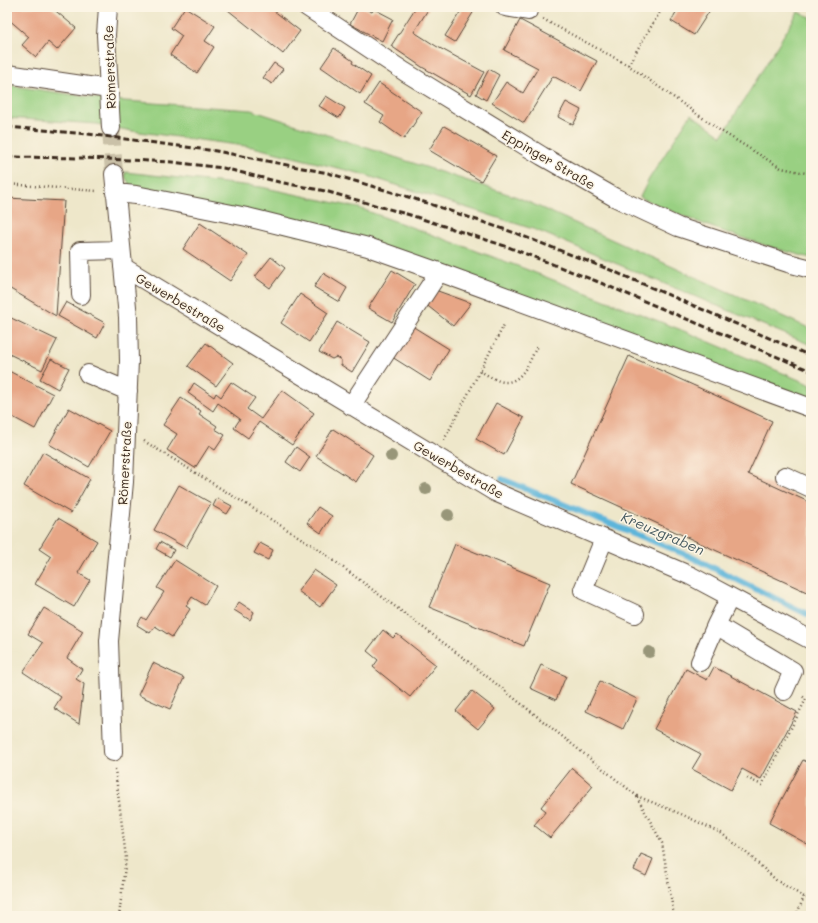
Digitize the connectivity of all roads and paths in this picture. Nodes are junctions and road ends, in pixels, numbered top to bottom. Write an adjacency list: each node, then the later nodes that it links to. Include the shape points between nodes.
1 (108, 7): 8 (street, Römerstraße)
2 (307, 7): 15 (street, Eppinger Straße, via 405,72 614,197 678,227)
3 (505, 7): 5 (street)
4 (663, 7): 6 (path)
5 (528, 11): 6 (path)
6 (628, 65): 11 (path, via 721,131 774,164 781,168)
7 (7, 74): 8 (street)
8 (108, 89): 9 (street, Römerstraße)
9 (111, 128)
10 (114, 174): 13 (street, Römerstraße)
11 (811, 174)
12 (7, 184): 13 (path)
13 (106, 192): 14 (street, Römerstraße); 16 (street, via 136,195 247,217 368,247)
14 (122, 258): 17 (street, via 80,251); 22 (street, Römerstraße, via 128,317); 23 (street, Gewerbestraße)
15 (811, 269)
16 (439, 272): 23 (street); 24 (street)
17 (81, 295)
18 (505, 323): 20 (path)
19 (537, 346): 20 (path, via 525,370 517,378 506,382)
20 (480, 371): 26 (path)
21 (88, 374): 22 (street)
22 (128, 391): 25 (street, Römerstraße)
23 (351, 406): 26 (street, Gewerbestraße)
24 (811, 408)
25 (126, 431): 36 (street, Römerstraße, via 124,482 109,641); 38 (path, via 317,548 465,659)
26 (436, 456): 29 (street, Gewerbestraße, via 495,492)
27 (785, 476): 28 (street)
28 (811, 488)
29 (604, 539): 30 (street, Gewerbestraße, via 690,576); 31 (street, via 583,590)
30 (730, 597): 32 (street); 33 (street, Gewerbestraße)
31 (635, 614)
32 (716, 625): 34 (street); 35 (street, via 793,671)
33 (811, 640)
34 (700, 662)
35 (785, 689): 37 (path, via 806,699 762,786)
36 (113, 752): 41 (path, via 126,858)
37 (747, 778)
38 (637, 796): 39 (path, via 721,833 776,880); 42 (path, via 662,843)
39 (804, 897): 40 (path); 43 (path)
40 (811, 899)
41 (119, 916)
42 (674, 916)
43 (796, 916)

